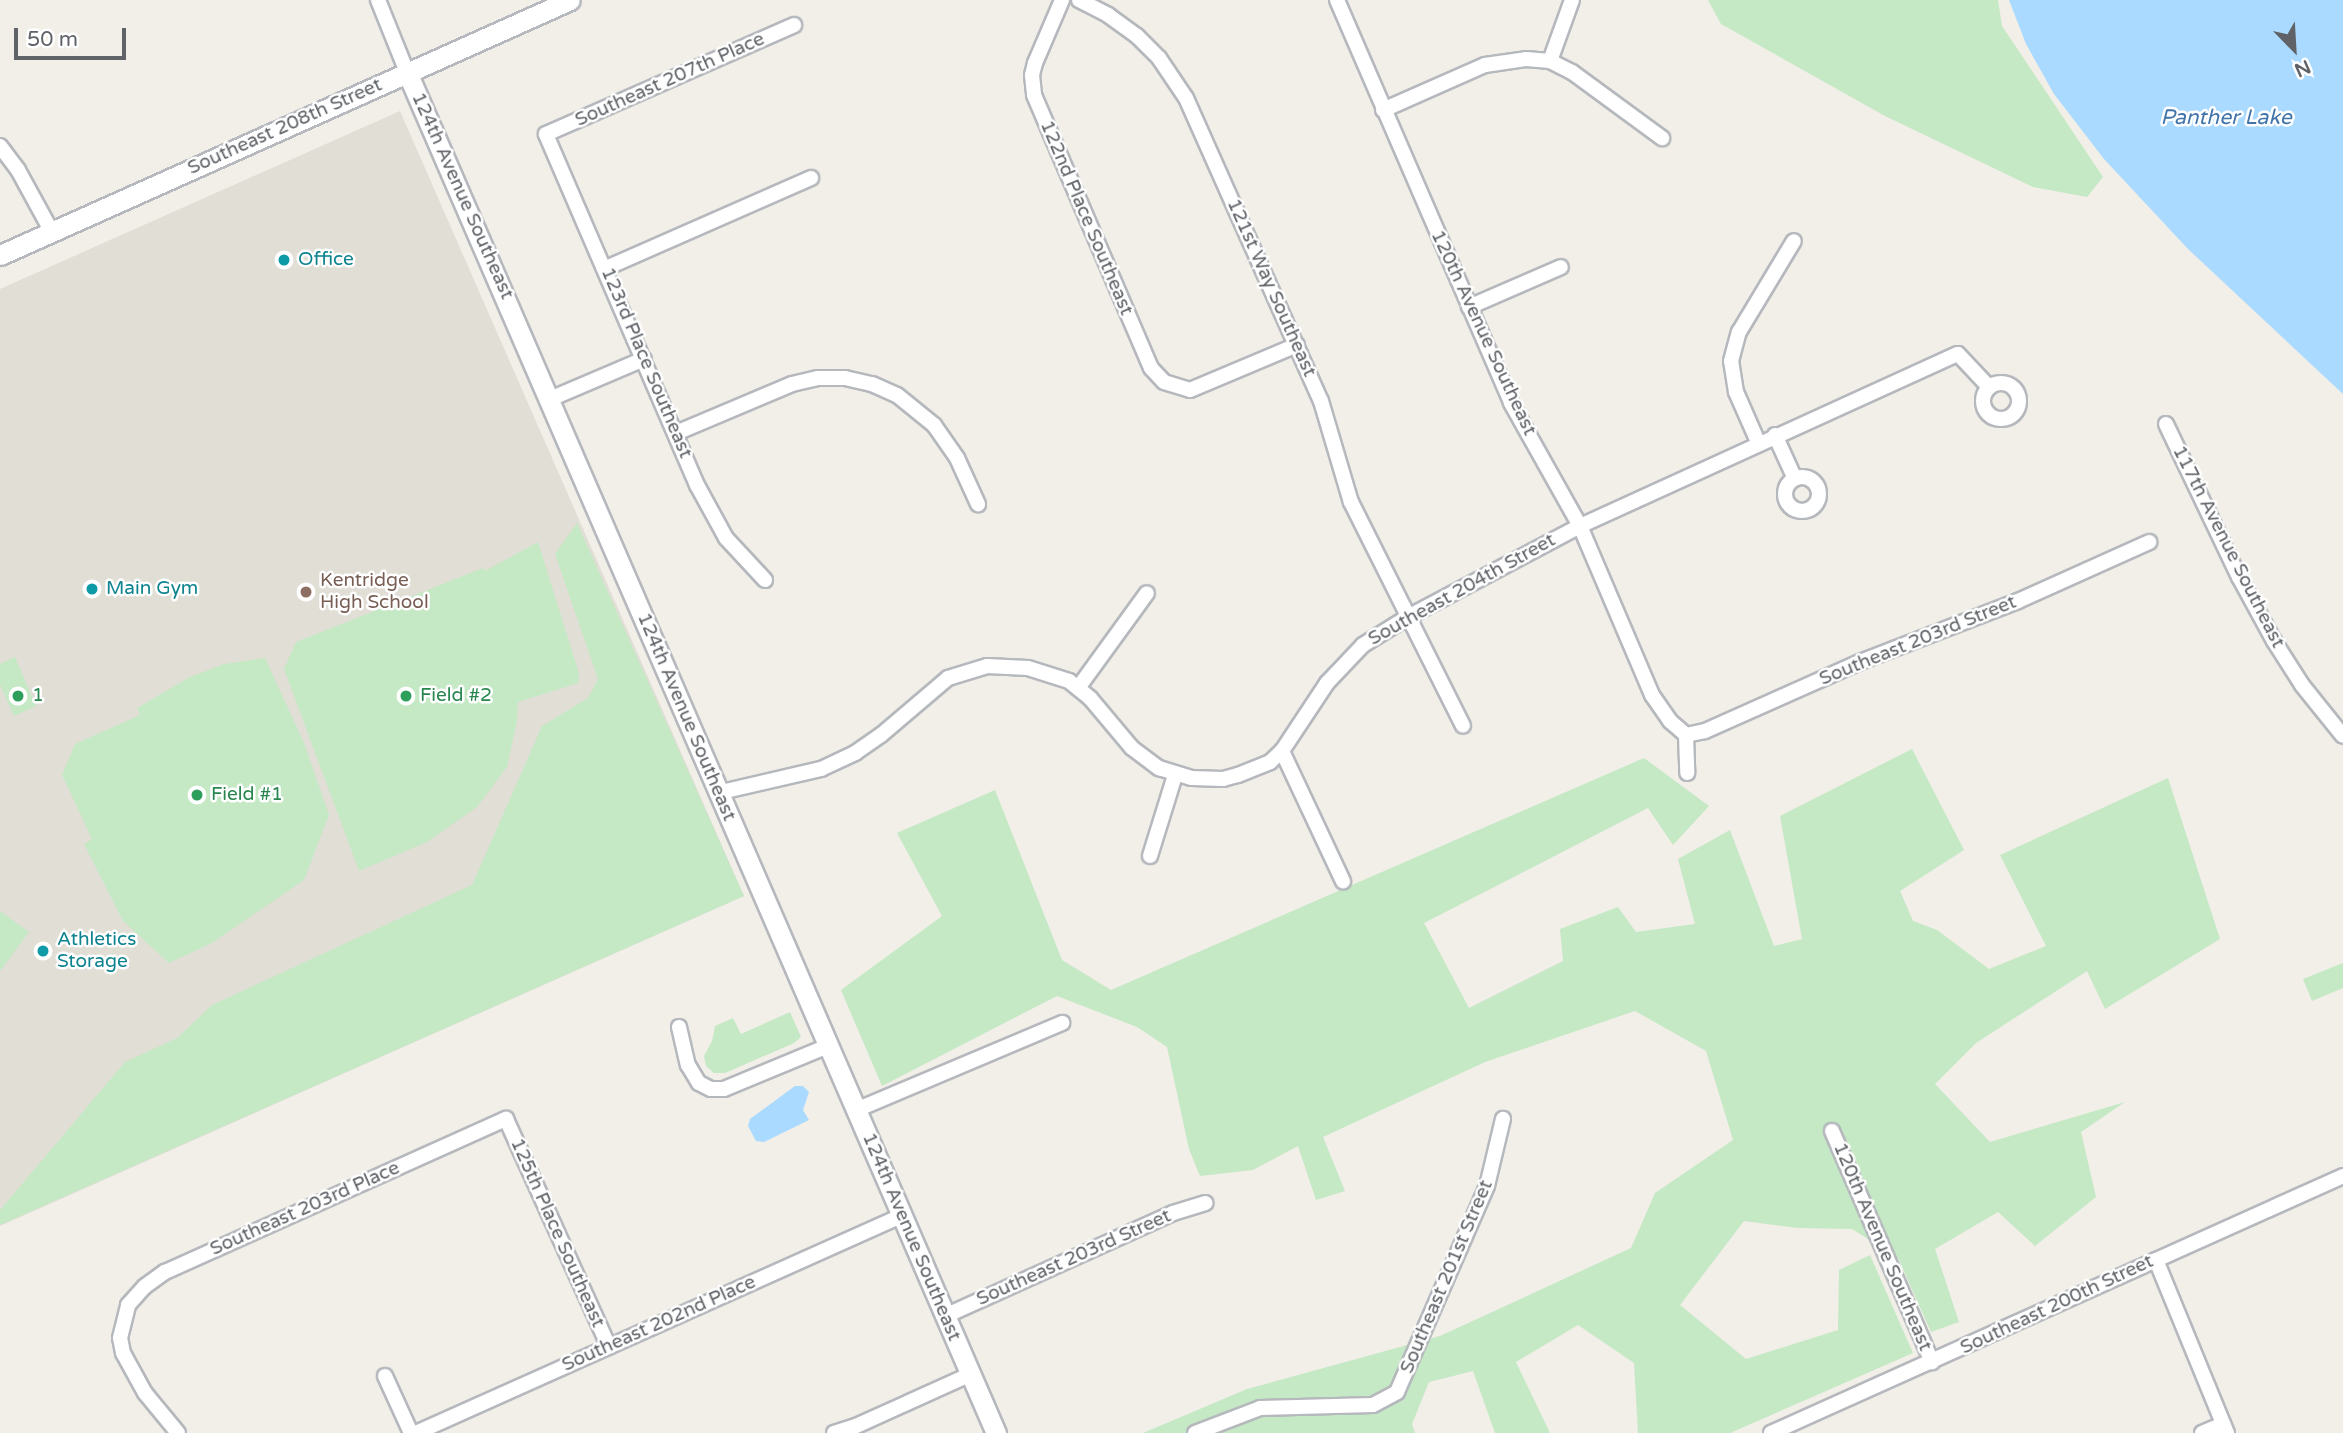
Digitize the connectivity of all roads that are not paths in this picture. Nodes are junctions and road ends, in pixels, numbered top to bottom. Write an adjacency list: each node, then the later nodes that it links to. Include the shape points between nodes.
1 (378, 0): 9 (street, 124th Avenue Southeast)
2 (570, 0): 9 (street, Southeast 208th Street)
3 (1062, 0): 21 (street, 122nd Place Southeast, via 1032,75 1034,95 1151,368 1164,382 1190,390)
4 (1079, 0): 21 (street, 121st Way Southeast, via 1131,31 1178,85)
5 (1337, 0): 10 (street, 120th Avenue Southeast)
6 (1572, 0): 8 (street)
7 (794, 25): 11 (street, Southeast 207th Place)
8 (1550, 61): 10 (street, via 1485,65); 12 (street)
9 (407, 72): 15 (street, Southeast 208th Street); 24 (street, 124th Avenue Southeast)
10 (1383, 110): 20 (street, 120th Avenue Southeast)
11 (547, 134): 19 (street, 123rd Place Southeast)
12 (1662, 138)
13 (0, 146): 15 (street)
14 (811, 178): 19 (street)
15 (52, 232): 17 (street, Southeast 208th Street)
16 (1794, 241): 28 (street, via 1739,332 1731,362 1736,392)
17 (0, 255)
18 (1561, 267): 20 (street)
19 (606, 268): 22 (street, 123rd Place Southeast)
20 (1469, 307): 31 (street, 120th Avenue Southeast, via 1511,403)
21 (1297, 345): 35 (street, 121st Way Southeast, via 1321,401 1351,502)
22 (644, 359): 24 (street); 26 (street, 123rd Place Southeast)
23 (1989, 387): 27 (street, Southeast 204th Street, via 1958,354)
24 (550, 399): 43 (street, 124th Avenue Southeast)
25 (2166, 424): 39 (street, 117th Avenue Southeast, via 2274,641)
26 (676, 433): 30 (street, via 792,384 818,378 872,384 897,395 934,425 957,458); 33 (street, 123rd Place Southeast, via 719,527)
27 (1775, 435): 28 (street, Southeast 204th Street); 29 (street)
28 (1758, 442): 31 (street, Southeast 204th Street)
29 (1795, 479)
30 (978, 504)
31 (1580, 526): 35 (street, Southeast 204th Street); 38 (street, 120th Avenue Southeast, via 1652,695)
32 (2149, 542): 38 (street, Southeast 203rd Street, via 2018,601)
33 (765, 580)
34 (1147, 593): 36 (street)
35 (1408, 617): 37 (street, 121st Way Southeast); 40 (street, Southeast 204th Street, via 1363,645 1339,668)
36 (1078, 688): 42 (street, Southeast 204th Street, via 1132,748); 43 (street, Southeast 204th Street, via 1049,672 1028,668 968,670 930,691 855,753 821,769)
37 (1463, 726)
38 (1686, 735): 41 (street)
39 (2343, 736)
40 (1282, 751): 42 (street, Southeast 204th Street, via 1254,769 1223,779); 45 (street)
41 (1687, 773)
42 (1175, 775): 44 (street)
43 (718, 793): 48 (street, 124th Avenue Southeast)
44 (1150, 856)
45 (1343, 881)
46 (1062, 1023): 49 (street)
47 (679, 1027): 48 (street, via 688,1065 699,1083 711,1089 724,1089)
48 (828, 1046): 49 (street, 124th Avenue Southeast)
49 (856, 1110): 55 (street, 124th Avenue Southeast)
50 (506, 1119): 58 (street, 125th Place Southeast); 64 (street, Southeast 203rd Place, via 165,1272 144,1287 128,1305 120,1338 129,1367)
51 (1503, 1119): 68 (street, Southeast 201st Street, via 1487,1186 1397,1392 1373,1405 1260,1408)
52 (1832, 1131): 59 (street, 120th Avenue Southeast)
53 (2343, 1176): 56 (street, Southeast 200th Street)
54 (1205, 1203): 57 (street, Southeast 203rd Street, via 1173,1213)
55 (901, 1216): 57 (street, 124th Avenue Southeast); 58 (street, Southeast 202nd Place)
56 (2156, 1260): 59 (street, Southeast 200th Street); 62 (street)
57 (945, 1316): 60 (street, 124th Avenue Southeast)
58 (609, 1347): 65 (street, Southeast 202nd Place)
59 (1932, 1362): 69 (street, Southeast 200th Street)
60 (971, 1374): 63 (street); 67 (street, 124th Avenue Southeast)
61 (384, 1376): 65 (street)
62 (2225, 1429): 70 (street)
63 (857, 1430): 66 (street)
64 (178, 1433)
65 (414, 1433)
66 (834, 1433)
67 (996, 1433)
68 (1195, 1433)
69 (1772, 1433)
70 (2202, 1433)

